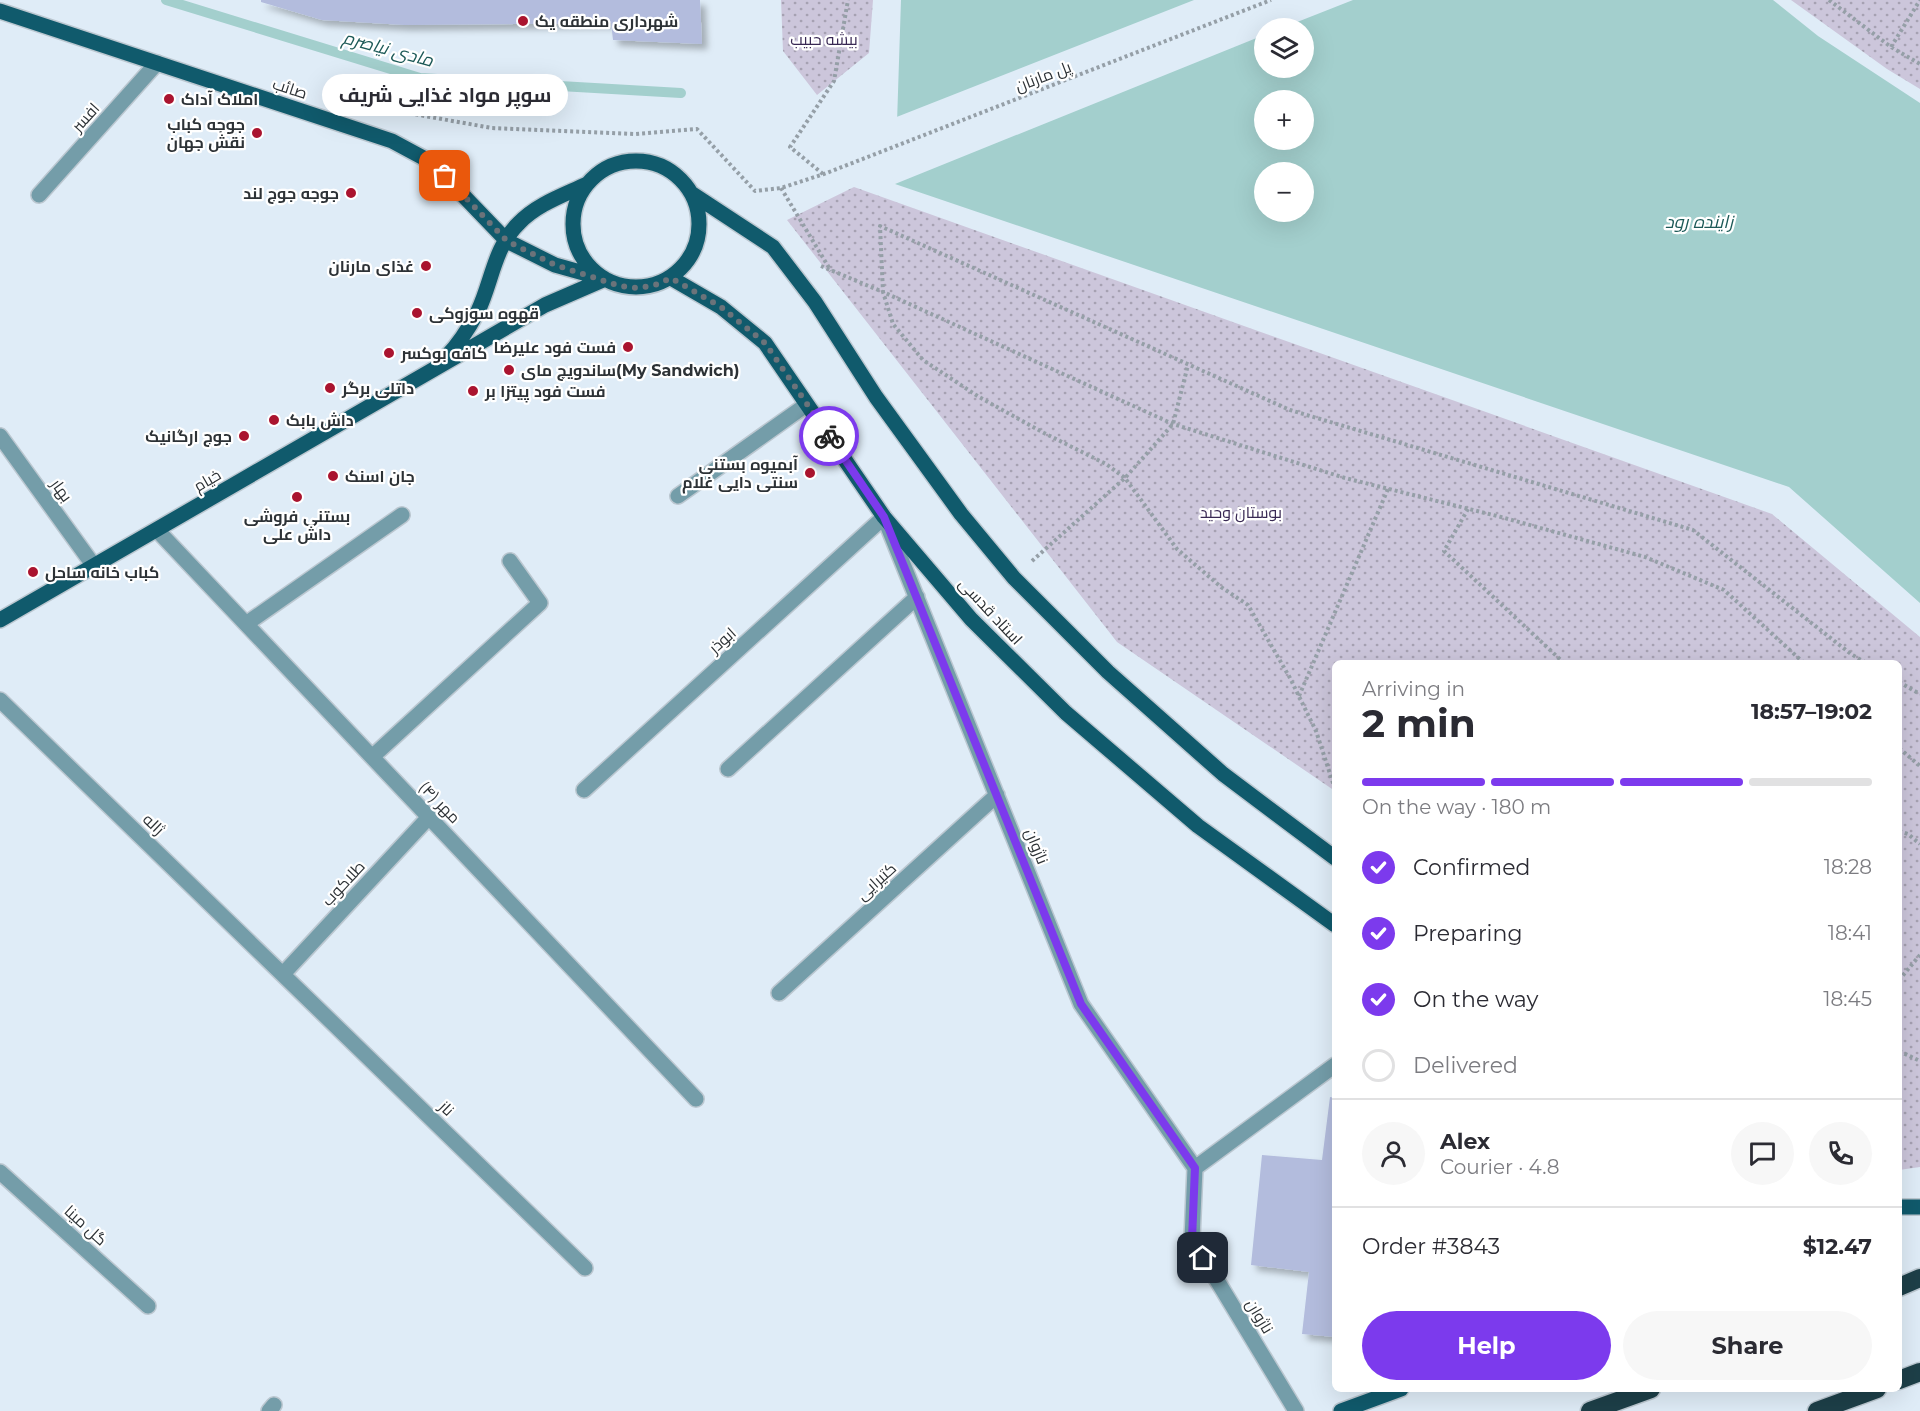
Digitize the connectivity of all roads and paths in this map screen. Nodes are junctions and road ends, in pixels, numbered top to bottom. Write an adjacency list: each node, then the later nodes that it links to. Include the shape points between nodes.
1 (848, 0): 10 (path, via 834,81 790,147)
2 (1271, 0): 10 (path, پل مارنان)
3 (1829, 0): 6 (path)
4 (1920, 0): 6 (path)
5 (0, 10): 7 (main road, صائب)
6 (1891, 47): 8 (path)
7 (157, 63): 14 (street, افسر); 15 (main road, صائب, via 392,141 431,162)
8 (1920, 64)
9 (377, 107): 12 (path, پل مارنان, via 492,128 636,134 698,129 755,191)
10 (824, 174): 12 (path, پل مارنان)
11 (587, 183): 13 (main road, via 602,170 641,161 662,166 679,177); 15 (main road, via 536,208 517,224); 19 (main road, via 576,203 573,224 577,246 588,265)
12 (781, 188): 17 (path)
13 (691, 193): 16 (main road); 18 (main road, via 699,220 695,249)
14 (39, 195)
15 (507, 241): 19 (main road, صائب, via 555,265); 22 (main road, via 494,262 478,310 458,345)
16 (773, 247): 17 (path); 35 (main road, via 960,514)
17 (831, 271): 20 (path)
18 (671, 278): 19 (main road, via 638,288); 23 (main road, استاد قدسی, via 721,307 765,343)
19 (604, 279): 22 (main road, خیام, via 545,305)
20 (883, 292): 21 (path, via 880,226); 24 (path); 26 (path, via 893,324 923,360 979,397 1106,464)
21 (1188, 364): 24 (path); 39 (path, via 1290,410 1693,530)
22 (432, 372): 32 (main road, خیام)
23 (806, 405): 28 (street); 31 (main road, استاد قدسی)
24 (1173, 424): 26 (path); 27 (path)
25 (0, 436): 34 (street, بهار)
26 (1125, 478): 35 (path); 46 (path, via 1177,549 1248,605)
27 (1388, 489): 29 (path); 46 (path)
28 (678, 496)
29 (1468, 509): 40 (path, via 1444,551); 41 (path, via 1645,557 1724,590)
30 (402, 515): 38 (street)
31 (884, 517): 36 (street, ناژوان); 53 (street, ابوذر); 59 (main road, استاد قدسی, via 971,619 1066,714 1198,826)
32 (157, 530): 34 (main road, خیام); 38 (street, مهر (۴))
33 (510, 561): 49 (street, via 540,603)
34 (94, 566): 37 (main road, خیام)
35 (1014, 578): 58 (main road, via 1108,672 1214,766)
36 (917, 597): 51 (street); 54 (street, ناژوان)
37 (0, 620)
38 (246, 624): 49 (street, مهر (۴))
39 (1851, 654): 42 (path); 43 (path)
40 (1561, 660)
41 (1801, 660)
42 (1851, 660)
43 (1861, 660)
44 (1902, 684): 45 (path)
45 (1920, 694)
46 (1299, 696): 52 (path, via 1316,731)
47 (0, 700): 61 (street, ژاله)
48 (1902, 751): 50 (path)
49 (372, 757): 55 (street, مهر (۴))
50 (1920, 766)
51 (728, 769)
52 (1332, 780)
53 (584, 790)
54 (997, 795): 63 (street, کتیرایی); 68 (street, ناژوان, via 1081,1004)
55 (429, 817): 61 (street, طلاکوب); 67 (street, مهر (۴))
56 (1902, 832): 57 (path)
57 (1920, 844)
58 (1332, 856)
59 (1332, 923)
60 (1920, 955): 62 (path)
61 (284, 974): 72 (street, ناز)
62 (1902, 976)
63 (779, 993)
64 (1902, 1052): 65 (path)
65 (1920, 1061)
66 (1332, 1067): 68 (street)
67 (696, 1099)
68 (1195, 1168): 81 (street, ناژوان, via 1192,1239)
69 (0, 1172): 75 (street, گل مینا)
70 (1902, 1207): 71 (main road)
71 (1920, 1207)
72 (585, 1268)
73 (1920, 1278): 74 (highway)
74 (1902, 1286)
75 (148, 1306)
76 (1920, 1372): 77 (highway)
77 (1902, 1379)
78 (1393, 1392): 82 (main road)
79 (1643, 1392): 83 (highway)
80 (1869, 1392): 84 (highway)
81 (1296, 1411)
82 (1341, 1411)
83 (1590, 1411)
84 (1817, 1411)

